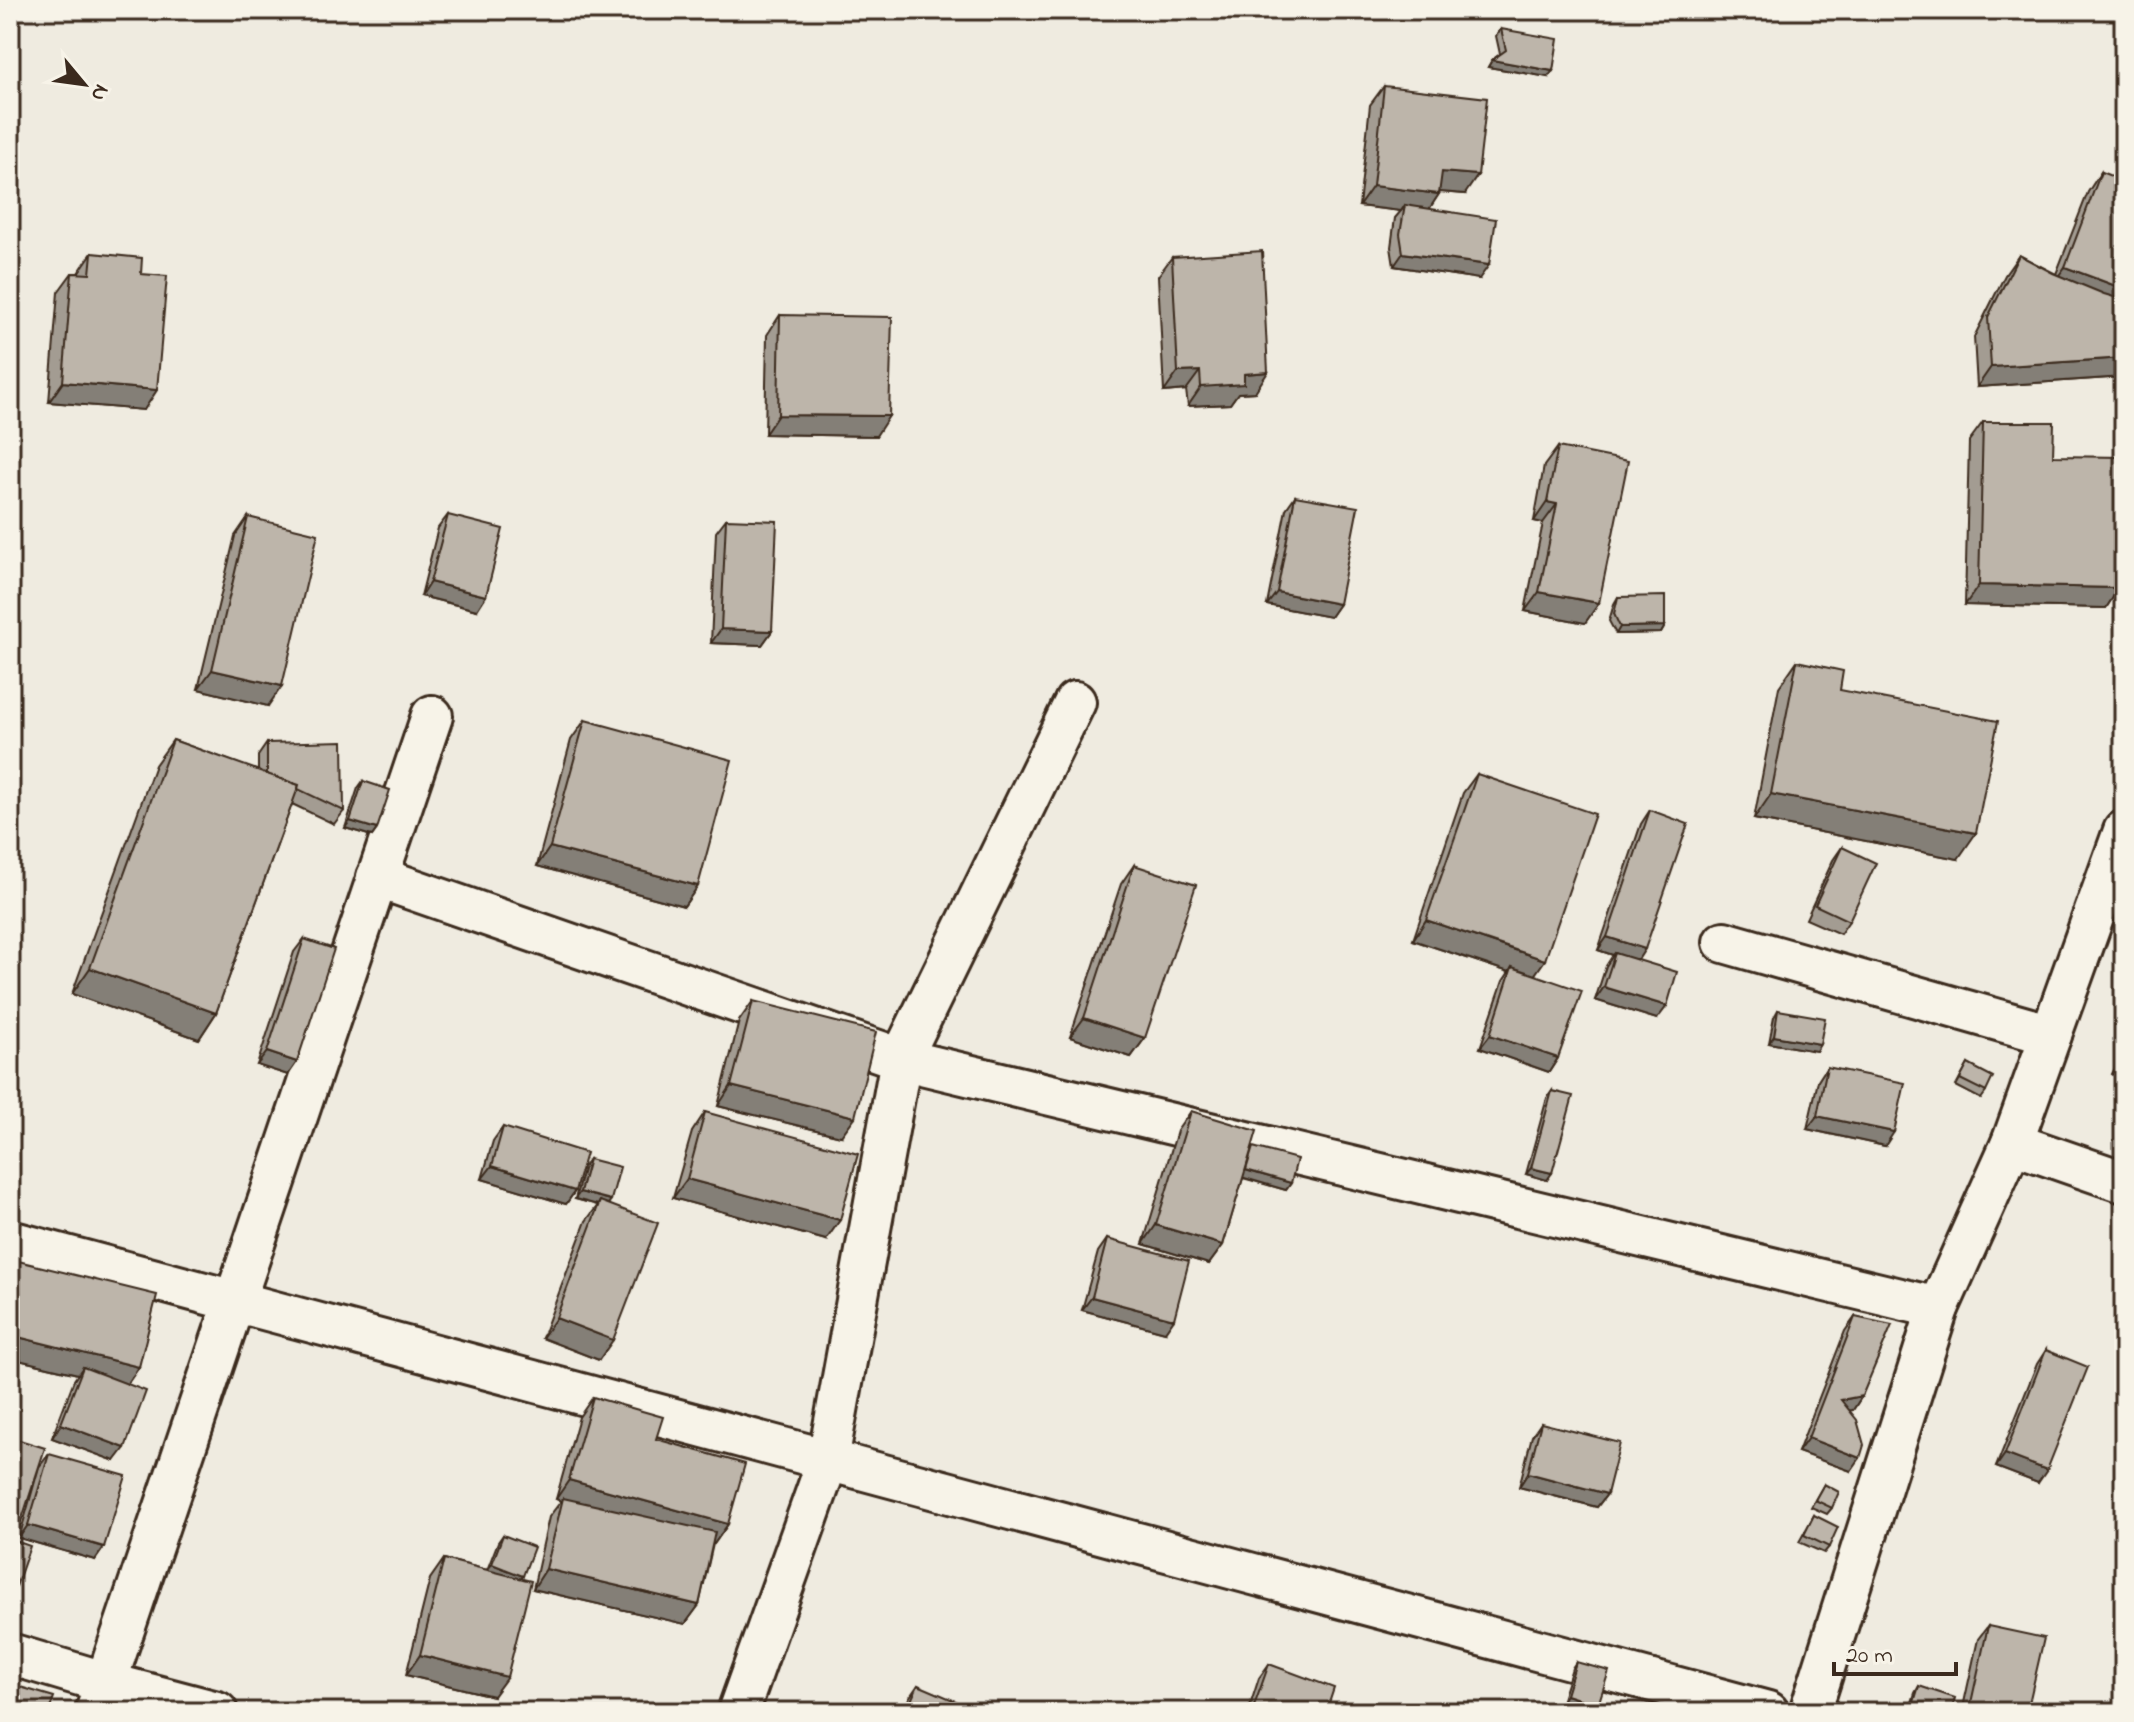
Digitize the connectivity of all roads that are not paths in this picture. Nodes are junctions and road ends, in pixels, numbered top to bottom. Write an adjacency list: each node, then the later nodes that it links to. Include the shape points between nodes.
1 (1075, 702): 7 (street)
2 (432, 716): 4 (street)
3 (2124, 831): 6 (street)
4 (377, 877): 7 (street); 11 (street)
5 (1724, 942): 6 (street)
6 (2051, 1035): 8 (street)
7 (901, 1059): 12 (street); 13 (street)
8 (2012, 1143): 9 (street); 12 (street)
9 (2124, 1182)
10 (10, 1241): 11 (street)
11 (234, 1301): 13 (street); 15 (street)
12 (1938, 1308): 19 (street)
13 (828, 1460): 17 (street); 18 (street)
14 (10, 1654): 15 (street)
15 (101, 1698): 16 (street)
16 (217, 1712)
17 (738, 1712)
18 (1768, 1712)
19 (1810, 1712)

